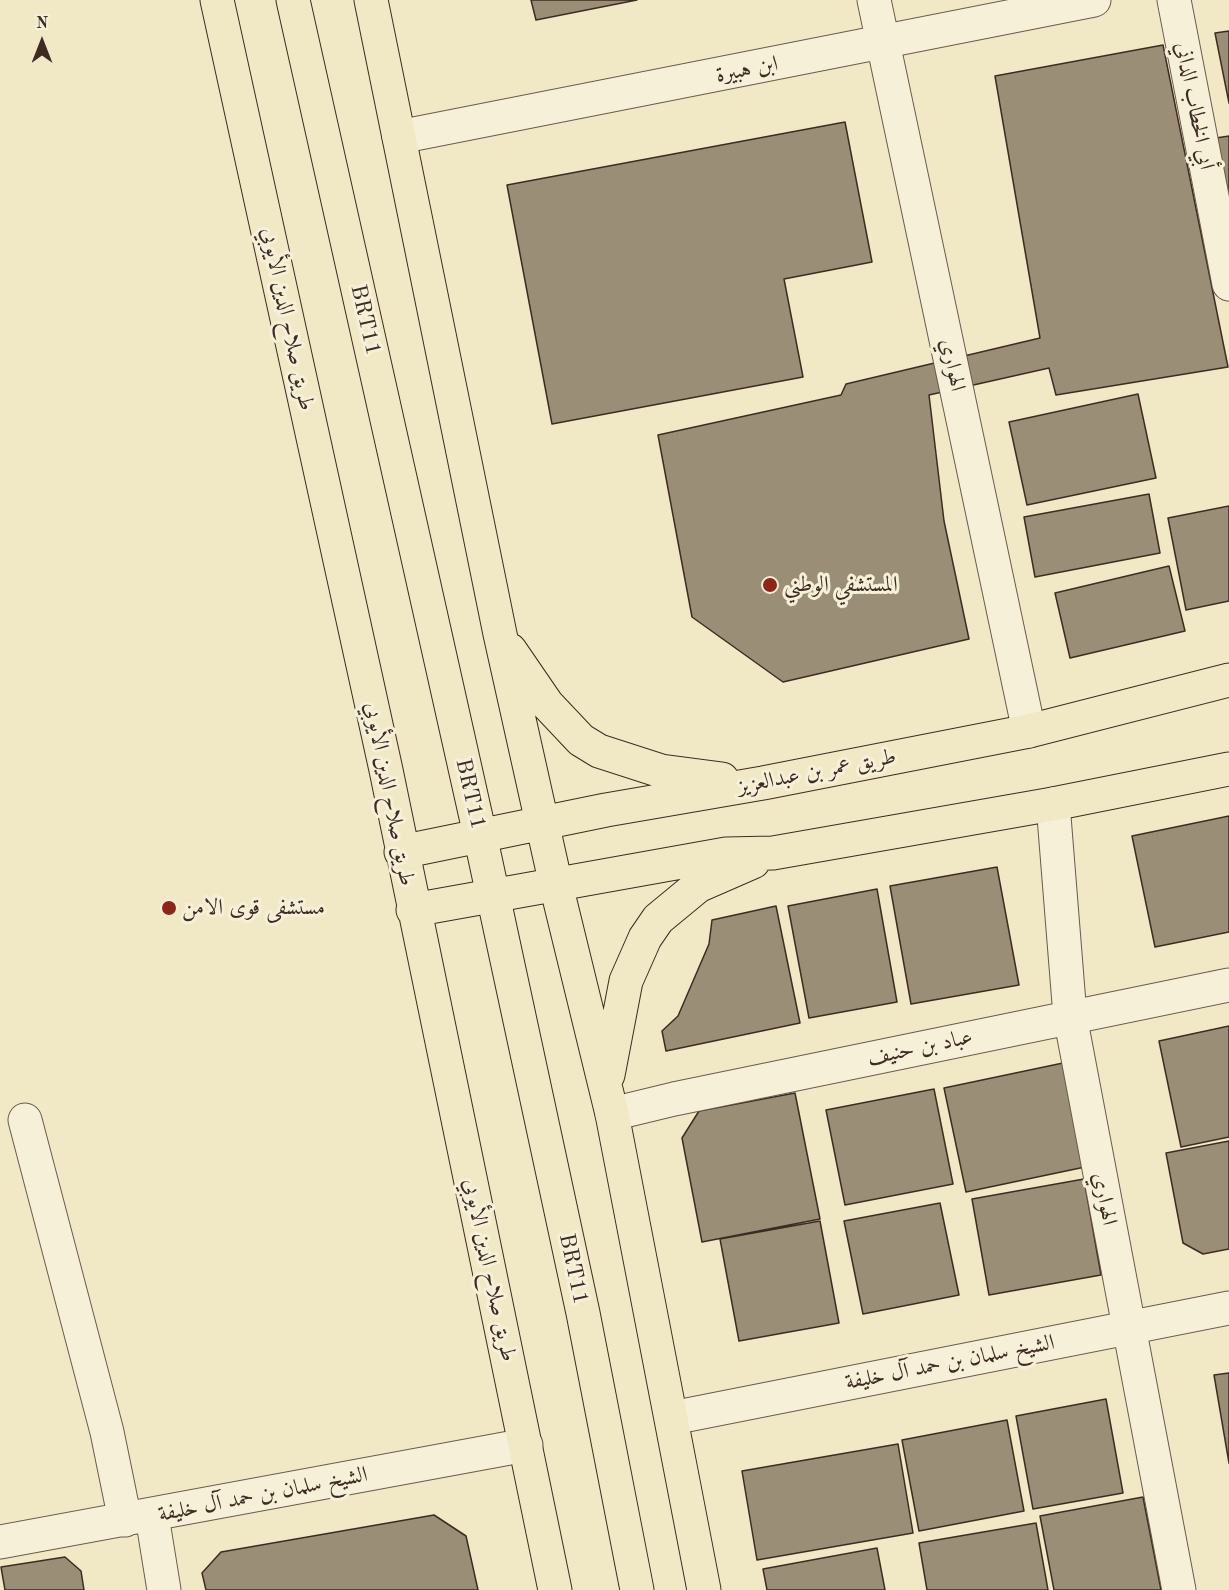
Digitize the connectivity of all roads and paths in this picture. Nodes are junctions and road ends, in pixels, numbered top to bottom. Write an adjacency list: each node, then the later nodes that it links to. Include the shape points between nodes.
1 (217, 0): 18 (main road, طريق صلاح الدين الأيوبي)
2 (293, 0): 17 (main road, BRT11)
3 (371, 0): 8 (main road)
4 (874, 0): 7 (street, الهواري)
5 (1094, 0): 7 (street, ابن هبيرة)
6 (1174, 0): 9 (street, أبي الخطاب الداني)
7 (883, 43): 8 (street, ابن هبيرة); 12 (street, الهواري)
8 (399, 137): 10 (main road)
9 (1229, 284)
10 (500, 634): 14 (main road, via 547,704 581,740 599,751 678,775); 16 (main road)
11 (1229, 680): 12 (main road, طريق عمر بن عبدالعزيز)
12 (1029, 731): 14 (main road, طريق عمر بن عبدالعزيز)
13 (1229, 769): 15 (main road)
14 (763, 783): 16 (main road, طريق عمر بن عبدالعزيز)
15 (1053, 804): 19 (main road); 24 (street, الهواري)
16 (543, 823): 17 (main road, طريق عمر بن عبدالعزيز); 20 (main road)
17 (480, 835): 18 (main road, طريق عمر بن عبدالعزيز); 21 (main road, BRT11)
18 (401, 852): 22 (main road, طريق صلاح الدين الأيوبي)
19 (773, 853): 20 (main road, via 726,854); 25 (main road, via 698,886 658,919 645,938 626,981)
20 (556, 885): 21 (main road); 25 (main road)
21 (493, 896): 22 (main road); 35 (main road, BRT11, via 583,1313)
22 (413, 910): 30 (main road, طريق صلاح الدين الأيوبي)
23 (1229, 985): 24 (street, عباد بن حنيف)
24 (1070, 1016): 25 (street, عباد بن حنيف, via 674,1099); 28 (street, الهواري)
25 (609, 1100): 29 (main road)
26 (25, 1120): 31 (street, via 107,1432)
27 (1229, 1308): 28 (street, الشيخ سلمان بن حمد آل خليفة)
28 (1129, 1328): 29 (street, الشيخ سلمان بن حمد آل خليفة); 37 (street, الهواري)
29 (672, 1418): 36 (main road)
30 (526, 1444): 31 (street, الشيخ سلمان بن حمد آل خليفة); 34 (main road, طريق صلاح الدين الأيوبي)
31 (139, 1518): 32 (street, الشيخ سلمان بن حمد آل خليفة); 33 (street)
32 (0, 1542)
33 (164, 1590)
34 (555, 1590)
35 (637, 1590)
36 (704, 1590)
37 (1179, 1590)

